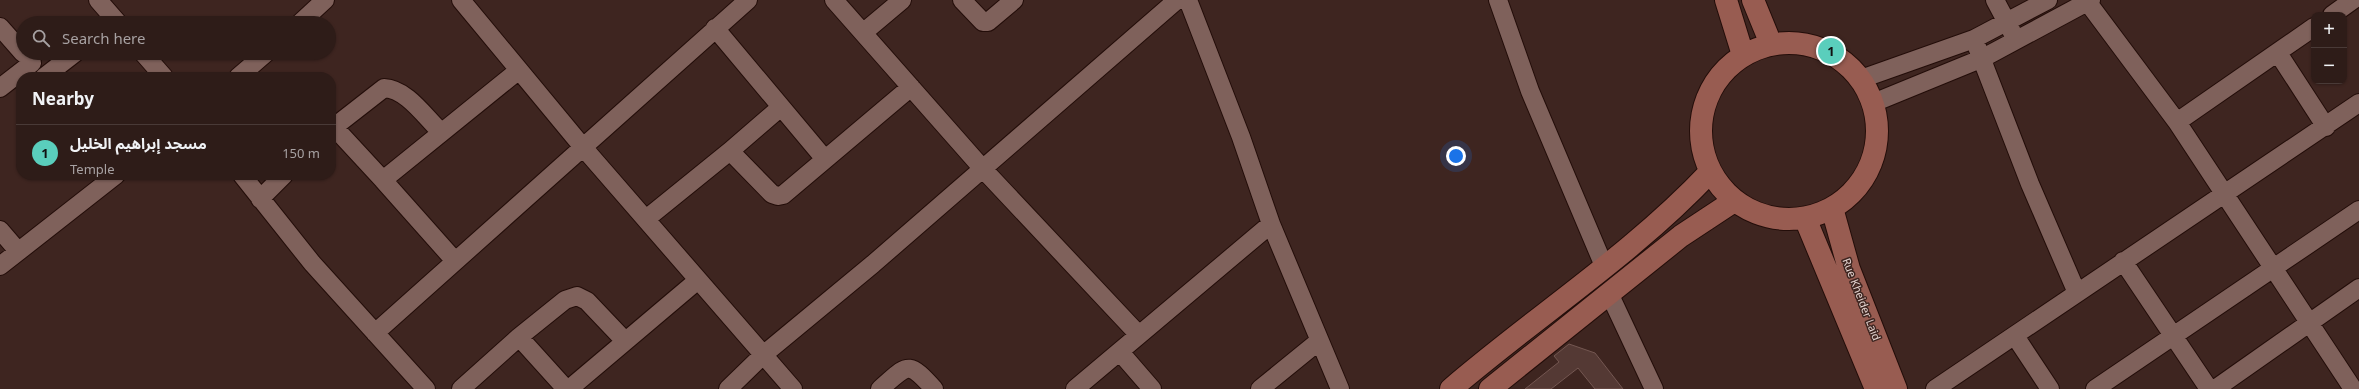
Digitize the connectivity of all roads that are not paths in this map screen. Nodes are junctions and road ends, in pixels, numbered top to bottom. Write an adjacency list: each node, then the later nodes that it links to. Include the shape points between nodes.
1 (98, 0): 19 (street)
2 (326, 0): 20 (street)
3 (461, 0): 38 (street)
4 (748, 0): 23 (street)
5 (834, 0): 25 (street)
6 (902, 0): 25 (street)
7 (962, 0): 8 (street, via 983,22 988,22)
8 (1014, 0)
9 (1177, 0): 57 (street)
10 (1188, 0): 70 (street)
11 (1498, 0): 76 (street, via 1530,91)
12 (1726, 0): 31 (street)
13 (1753, 0): 28 (street)
14 (1995, 0): 21 (street)
15 (2048, 0): 21 (street)
16 (2353, 0): 18 (street)
17 (2088, 1): 27 (street); 49 (street)
18 (2336, 12)
19 (111, 16)
20 (308, 16)
21 (2007, 23): 26 (street); 27 (street)
22 (0, 27): 29 (street)
23 (715, 28): 48 (street); 54 (street)
24 (2311, 29): 30 (street)
25 (864, 32): 44 (street)
26 (1974, 39): 32 (street); 43 (street)
27 (2016, 40): 32 (street)
28 (1771, 44): 31 (street); 43 (street, via 1796,42 1821,48 1844,61)
29 (16, 45)
30 (2278, 53): 49 (street); 51 (street)
31 (1743, 55): 58 (street, via 1722,72 1706,101 1701,120 1702,147)
32 (1983, 58): 46 (street); 81 (street, via 2030,184)
33 (23, 60): 45 (street)
34 (29, 60): 39 (street)
35 (66, 60): 40 (street)
36 (150, 60): 41 (street)
37 (258, 60): 42 (street)
38 (519, 70): 53 (street); 54 (street)
39 (40, 72)
40 (50, 72)
41 (160, 72)
42 (244, 72)
43 (1861, 79): 46 (street)
44 (911, 87): 56 (street); 57 (street)
45 (0, 88)
46 (1873, 103): 66 (street, via 1877,133 1871,162 1855,188)
47 (2359, 103): 51 (street)
48 (781, 106): 55 (street); 56 (street)
49 (2177, 122): 63 (street)
50 (336, 126): 53 (street, via 384,88 402,93)
51 (2326, 126): 63 (street)
52 (336, 131): 62 (street)
53 (441, 132): 62 (street)
54 (582, 146): 69 (street); 73 (street)
55 (730, 151): 56 (street, via 772,194 778,196); 69 (street)
56 (824, 158)
57 (983, 169): 84 (street); 91 (street)
58 (1710, 172): 65 (street); 76 (street, via 1656,226)
59 (110, 180): 72 (street)
60 (246, 180): 64 (street)
61 (279, 180): 64 (street)
62 (383, 180): 73 (street)
63 (2225, 193): 74 (street); 77 (street)
64 (260, 198): 83 (street, via 312,263)
65 (1734, 201): 68 (street, via 1756,213 1780,219); 80 (street, via 1681,236)
66 (1832, 208): 68 (street); 107 (street, Rue Kheider Laid, via 1849,269)
67 (2359, 210): 77 (street)
68 (1805, 218): 106 (street, Rue Kheider Laid)
69 (646, 219): 78 (street)
70 (1271, 224): 84 (street); 89 (street)
71 (0, 230): 72 (street)
72 (18, 251): 75 (street)
73 (455, 261): 83 (street)
74 (2123, 261): 81 (street); 86 (street)
75 (0, 266)
76 (1604, 266): 103 (street)
77 (2273, 268): 82 (street); 86 (street)
78 (698, 280): 88 (street); 91 (street)
79 (2359, 288): 82 (street)
80 (1609, 292): 104 (street); 105 (street)
81 (2077, 293): 85 (street)
82 (2310, 323): 112 (street); 113 (street)
83 (375, 333): 92 (street)
84 (1139, 335): 90 (street)
85 (2015, 336): 108 (street); 109 (street)
86 (2172, 336): 110 (street); 111 (street)
87 (519, 337): 88 (street, via 565,300 577,296 587,301); 93 (street); 94 (street)
88 (625, 341): 94 (street)
89 (1319, 341): 101 (street); 102 (street)
90 (1120, 352): 99 (street); 100 (street)
91 (763, 355): 95 (street); 96 (street)
92 (426, 389)
93 (461, 389)
94 (568, 389)
95 (728, 389)
96 (793, 389)
97 (880, 389): 98 (street, via 909,367 916,369)
98 (934, 389)
99 (1075, 389)
100 (1152, 389)
101 (1260, 389)
102 (1340, 389)
103 (1450, 389)
104 (1490, 389)
105 (1654, 389)
106 (1876, 389)
107 (1896, 389)
108 (1934, 389)
109 (2050, 389)
110 (2095, 389)
111 (2208, 389)
112 (2215, 389)
113 (2353, 389)

